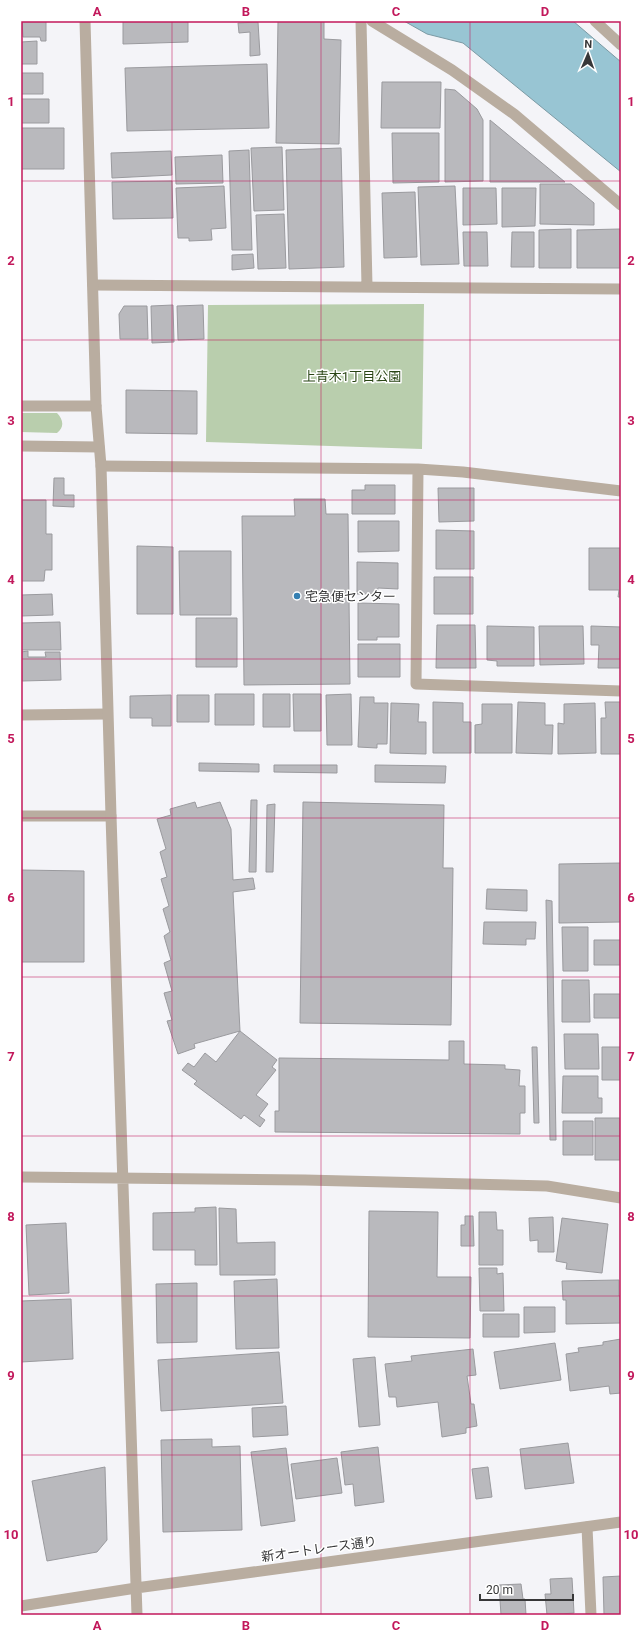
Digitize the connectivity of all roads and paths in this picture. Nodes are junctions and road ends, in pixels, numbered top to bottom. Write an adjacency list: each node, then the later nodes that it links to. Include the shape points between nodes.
1 (85, 21): 7 (street)
2 (361, 21): 8 (street)
3 (372, 21): 6 (street, via 452,70 514,114)
4 (595, 21): 5 (street)
5 (621, 45)
6 (621, 205)
7 (93, 285): 8 (street); 11 (street)
8 (366, 286): 9 (street)
9 (621, 289)
10 (21, 406): 11 (street)
11 (96, 406): 13 (street)
12 (21, 446): 13 (street)
13 (99, 447): 14 (street)
14 (101, 466): 15 (street); 18 (street)
15 (418, 469): 16 (street); 17 (street, via 416,684)
16 (621, 491)
17 (621, 691)
18 (107, 714): 19 (street); 21 (street)
19 (21, 716)
20 (21, 816): 21 (street)
21 (111, 816): 23 (street)
22 (21, 1177): 23 (street)
23 (123, 1178): 24 (street, via 547,1186); 27 (street)
24 (621, 1198)
25 (621, 1522): 26 (street, 新オートレース通り)
26 (587, 1527): 27 (street, 新オートレース通り); 30 (street)
27 (136, 1588): 28 (street, 新オートレース通り); 29 (street)
28 (21, 1606)
29 (137, 1615)
30 (591, 1615)

